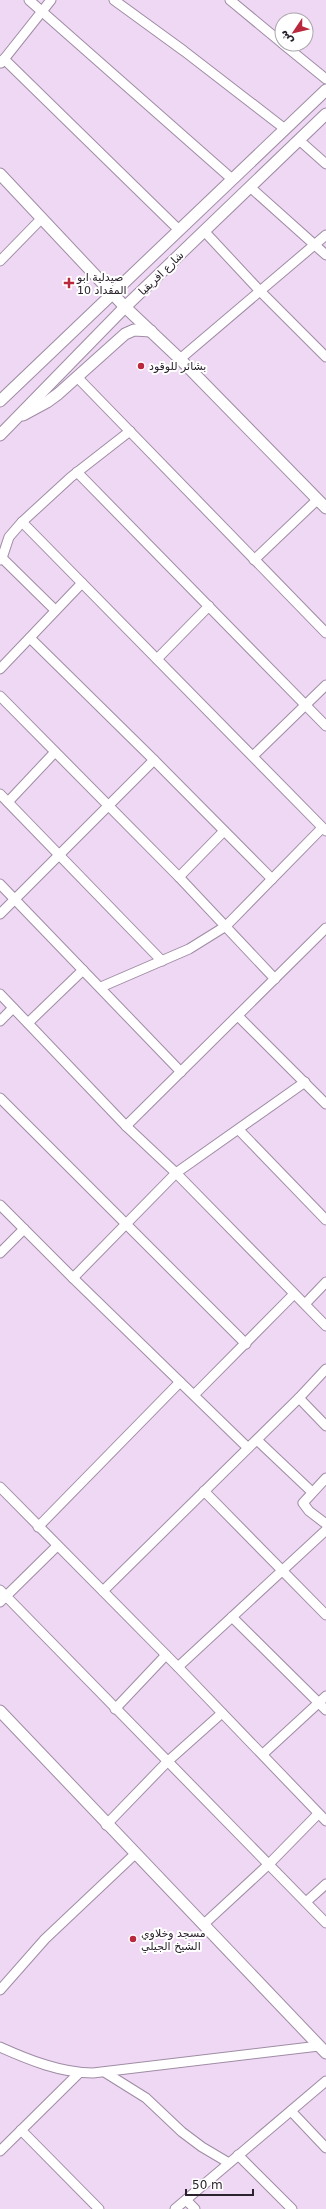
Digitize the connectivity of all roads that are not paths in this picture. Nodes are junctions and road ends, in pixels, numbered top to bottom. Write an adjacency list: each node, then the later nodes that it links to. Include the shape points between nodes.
1 (29, 0): 5 (street)
2 (51, 0): 5 (street)
3 (114, 0): 12 (street)
4 (230, 0): 6 (street)
5 (42, 12): 8 (street); 16 (street)
6 (274, 37)
7 (293, 52): 9 (street)
8 (2, 62): 19 (street)
9 (326, 79)
10 (326, 90): 12 (street, شارع افريقيا)
11 (326, 114): 13 (street, شارع افريقيا)
12 (285, 128): 16 (street, شارع افريقيا)
13 (299, 140): 14 (street); 17 (street, شارع افريقيا)
14 (326, 164)
15 (0, 174): 18 (street)
16 (232, 179): 19 (street, شارع افريقيا)
17 (250, 187): 20 (street, شارع افريقيا); 22 (street)
18 (42, 218): 24 (street); 26 (street)
19 (179, 230): 26 (street, شارع افريقيا)
20 (204, 231): 25 (street); 27 (street, شارع افريقيا)
21 (326, 235): 22 (street)
22 (315, 245): 23 (street); 25 (street)
23 (326, 255)
24 (0, 261)
25 (259, 290): 29 (street); 30 (street)
26 (113, 293): 27 (street); 32 (street, شارع افريقيا)
27 (125, 307): 28 (street); 33 (street, شارع افريقيا)
28 (151, 331): 30 (street); 31 (street, via 134,330 125,334)
29 (326, 357)
30 (180, 359): 37 (street)
31 (76, 377): 33 (street, via 47,402); 34 (street)
32 (0, 401)
33 (17, 418): 35 (street, شارع افريقيا)
34 (130, 431): 36 (street); 40 (street)
35 (0, 435)
36 (77, 472): 38 (street); 42 (street)
37 (323, 505): 40 (street)
38 (22, 522): 39 (street, via 9,537); 41 (street)
39 (1, 559): 43 (street)
40 (254, 560): 44 (street)
41 (82, 583): 43 (street); 46 (street)
42 (209, 606): 46 (street); 50 (street)
43 (55, 610): 45 (street)
44 (326, 633)
45 (30, 638): 47 (street); 54 (street)
46 (157, 659): 53 (street)
47 (0, 669)
48 (326, 685): 50 (street)
49 (0, 696): 52 (street)
50 (306, 705): 51 (street); 53 (street)
51 (326, 726)
52 (55, 752): 56 (street); 57 (street)
53 (253, 756): 58 (street)
54 (154, 760): 57 (street); 59 (street)
55 (0, 794): 56 (street)
56 (8, 802): 60 (street)
57 (109, 807): 60 (street); 61 (street)
58 (324, 830): 62 (street)
59 (224, 831): 61 (street); 62 (street)
60 (60, 855): 64 (street); 68 (street)
61 (179, 877): 66 (street)
62 (272, 879): 66 (street)
63 (0, 884): 64 (street)
64 (15, 899): 65 (street); 69 (street)
65 (0, 914)
66 (226, 926): 68 (street, via 197,945); 70 (street)
67 (326, 928): 70 (street)
68 (162, 961): 71 (street)
69 (83, 970): 71 (street); 76 (street)
70 (275, 978): 74 (street)
71 (101, 987): 77 (street)
72 (0, 994): 73 (street)
73 (13, 1008): 75 (street); 76 (street)
74 (238, 1016): 77 (street); 78 (street)
75 (0, 1021)
76 (28, 1023): 81 (street)
77 (181, 1072): 81 (street)
78 (305, 1082): 80 (street); 82 (street)
79 (0, 1098): 86 (street)
80 (326, 1104)
81 (126, 1126): 83 (street)
82 (239, 1130): 83 (street); 85 (street)
83 (176, 1174): 86 (street); 91 (street)
84 (0, 1205): 87 (street)
85 (326, 1220)
86 (125, 1223): 89 (street); 94 (street)
87 (24, 1229): 88 (street); 89 (street)
88 (0, 1253)
89 (72, 1278): 96 (street)
90 (326, 1282): 92 (street)
91 (294, 1294): 92 (street); 94 (street)
92 (304, 1304): 93 (street)
93 (326, 1326)
94 (246, 1344): 97 (street)
95 (326, 1369): 98 (street)
96 (180, 1382): 97 (street); 107 (street)
97 (194, 1395): 101 (street)
98 (299, 1398): 99 (street); 100 (street)
99 (326, 1426)
100 (257, 1440): 101 (street); 105 (street)
101 (248, 1448): 104 (street)
102 (326, 1478): 105 (street)
103 (0, 1487): 107 (street)
104 (204, 1491): 110 (street); 111 (street)
105 (312, 1492): 106 (street, via 303,1503)
106 (326, 1524)
107 (38, 1527): 109 (street)
108 (326, 1530): 110 (street)
109 (57, 1546): 111 (street); 112 (street)
110 (282, 1570): 113 (street); 114 (street)
111 (103, 1590): 115 (street)
112 (2, 1596): 119 (street)
113 (326, 1615)
114 (232, 1617): 116 (street); 118 (street)
115 (166, 1655): 116 (street); 119 (street)
116 (178, 1667): 122 (street)
117 (326, 1696): 118 (street)
118 (319, 1703): 120 (street); 123 (street)
119 (115, 1709): 124 (street)
120 (326, 1710)
121 (0, 1711): 127 (street)
122 (222, 1713): 123 (street); 124 (street)
123 (263, 1754): 125 (street)
124 (167, 1762): 127 (street); 129 (street)
125 (318, 1814): 126 (street); 129 (street)
126 (326, 1822)
127 (106, 1825): 128 (street)
128 (134, 1854): 133 (street); 134 (street, via 45,1939)
129 (269, 1864): 131 (street); 133 (street)
130 (326, 1884): 131 (street)
131 (306, 1902): 132 (street)
132 (326, 1923)
133 (204, 1924): 136 (street)
134 (0, 1990)
135 (0, 2047): 138 (street, via 47,2065)
136 (322, 2050): 137 (street)
137 (104, 2072): 138 (street); 145 (street, via 146,2098 202,2147)
138 (79, 2073): 141 (street)
139 (326, 2081): 140 (street)
140 (291, 2111): 142 (street); 144 (street)
141 (21, 2130): 143 (street); 147 (street)
142 (326, 2148)
143 (0, 2151)
144 (238, 2155): 145 (street); 150 (street)
145 (230, 2162): 146 (street)
146 (186, 2200): 148 (street); 149 (street)
147 (99, 2209)
148 (175, 2209)
149 (195, 2209)
150 (292, 2209)

